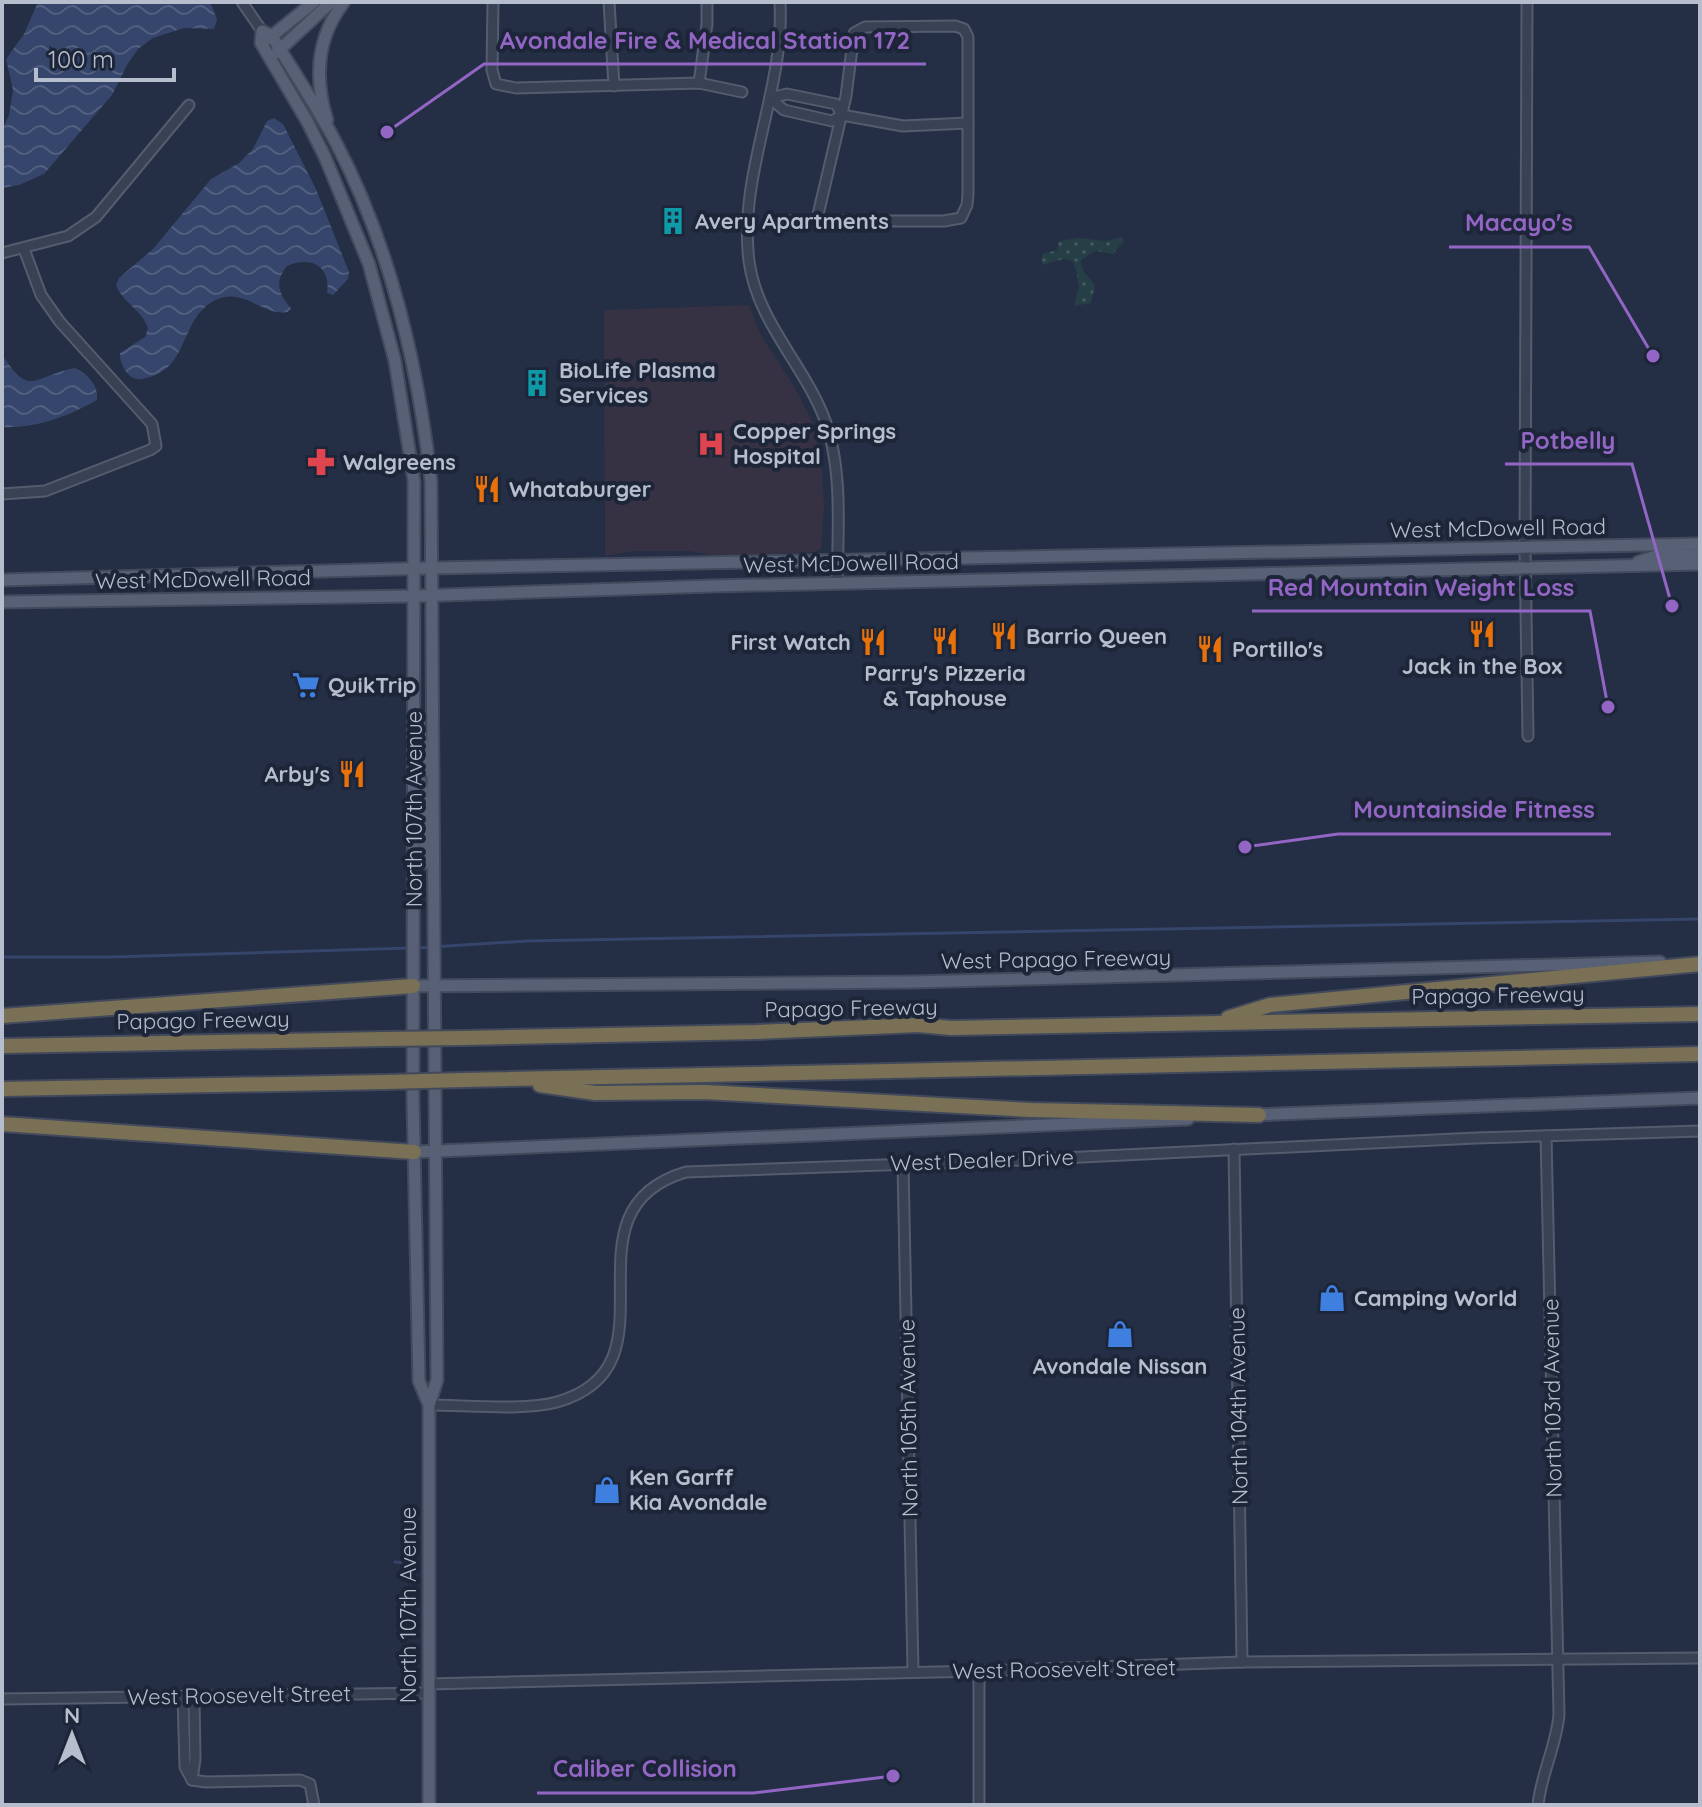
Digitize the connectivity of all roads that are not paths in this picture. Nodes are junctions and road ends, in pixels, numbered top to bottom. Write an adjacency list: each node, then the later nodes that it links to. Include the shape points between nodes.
1 (242, 2): 10 (street)
2 (314, 2): 10 (main road)
3 (331, 2): 10 (main road)
4 (344, 2): 20 (main road, via 326,32 318,63 319,90)
5 (493, 2): 12 (street, via 496,84)
6 (609, 2): 12 (street)
7 (707, 2): 11 (street)
8 (780, 2): 14 (street)
9 (1527, 2): 29 (street)
10 (269, 44): 20 (main road, North 107th Avenue); 22 (main road, North 107th Avenue)
11 (699, 83): 12 (street); 13 (street)
12 (614, 86)
13 (742, 92)
14 (770, 98): 15 (street, via 787,94); 18 (street, via 784,110); 31 (street, via 749,195 749,259 766,316 807,384 827,430 836,490)
15 (813, 99): 17 (street, via 836,104); 18 (street)
16 (189, 105): 25 (street, via 96,217 68,236)
17 (842, 115): 18 (street, via 832,121); 19 (street, via 903,126); 19 (street, via 854,33 865,27 955,26 968,37); 24 (street)
18 (809, 116)
19 (968, 123): 24 (street, via 968,194 961,218)
20 (334, 139): 21 (main road, North 107th Avenue)
21 (352, 177): 22 (main road); 34 (main road, North 107th Avenue, via 389,273 408,344 430,469)
22 (337, 184): 35 (main road, North 107th Avenue, via 369,264 395,361 414,481)
23 (778, 221): 24 (street)
24 (816, 223)
25 (24, 249): 26 (street); 27 (street, via 41,295 152,424 156,446 45,491)
26 (2, 253)
27 (2, 494)
28 (1700, 544): 29 (main road, West McDowell Road)
29 (1525, 548): 31 (main road, West McDowell Road); 36 (street)
30 (1700, 555): 33 (main road, via 1659,555)
31 (837, 561): 34 (main road, West McDowell Road); 38 (street)
32 (1700, 564): 33 (main road, West McDowell Road)
33 (1622, 566): 36 (main road, West McDowell Road)
34 (433, 568): 35 (main road, West McDowell Road); 40 (main road, North 107th Avenue)
35 (415, 569): 37 (main road, West McDowell Road); 39 (main road, North 107th Avenue)
36 (1526, 569): 38 (main road, West McDowell Road); 43 (street)
37 (2, 580)
38 (837, 584): 40 (main road, West McDowell Road)
39 (415, 596): 40 (main road, West McDowell Road); 41 (main road, West McDowell Road); 42 (main road, North 107th Avenue)
40 (433, 596): 44 (main road, North 107th Avenue)
41 (2, 602)
42 (415, 708): 44 (main road, via 422,726 424,766); 45 (main road, North 107th Avenue)
43 (1528, 736)
44 (433, 774): 46 (main road, North 107th Avenue)
45 (414, 775): 46 (main road, via 422,788 426,870); 48 (main road, North 107th Avenue)
46 (433, 877): 49 (main road, North 107th Avenue)
47 (1700, 963): 49 (main road, West Papago Freeway, via 898,982); 52 (highway, via 1270,1005)
48 (413, 986): 49 (main road, West Papago Freeway); 51 (highway); 65 (main road, North 107th Avenue)
49 (435, 986): 66 (main road, North 107th Avenue)
50 (1700, 1014): 52 (highway, Papago Freeway)
51 (2, 1016)
52 (1215, 1023): 53 (highway, Papago Freeway, bridge)
53 (2, 1046)
54 (1652, 1054): 55 (highway); 56 (highway); 57 (highway)
55 (1700, 1054)
56 (1700, 1064)
57 (496, 1079): 58 (highway, bridge); 60 (highway, via 595,1093 704,1092 1031,1110)
58 (2, 1089)
59 (1700, 1098): 60 (main road)
60 (1259, 1115): 66 (main road)
61 (2, 1124): 65 (highway)
62 (1700, 1131): 63 (street, West Dealer Drive)
63 (1546, 1136): 64 (street, West Dealer Drive); 70 (street, North 103rd Avenue)
64 (1234, 1149): 67 (street, West Dealer Drive); 71 (street, North 104th Avenue)
65 (414, 1152): 66 (main road); 68 (main road, North 107th Avenue, via 419,1381)
66 (436, 1152): 68 (main road, North 107th Avenue, via 437,1380)
67 (903, 1163): 68 (street, West Dealer Drive, via 712,1169 664,1180 627,1218 620,1245 618,1344 613,1360 593,1385 544,1405); 73 (street, North 105th Avenue)
68 (429, 1405): 74 (main road, North 107th Avenue)
69 (1700, 1658): 70 (street, West Roosevelt Street)
70 (1559, 1660): 71 (street, West Roosevelt Street); 82 (street, North 103rd Avenue, via 1557,1735)
71 (1242, 1662): 72 (street, West Roosevelt Street)
72 (979, 1671): 73 (street, West Roosevelt Street); 81 (street)
73 (913, 1672): 74 (street, West Roosevelt Street)
74 (428, 1688): 76 (street, West Roosevelt Street); 80 (main road, North 107th Avenue)
75 (183, 1696): 76 (street, West Roosevelt Street); 77 (street, West Roosevelt Street); 78 (street)
76 (194, 1696): 78 (street)
77 (2, 1699)
78 (190, 1753): 79 (street, via 185,1767 192,1780 300,1780 310,1784)
79 (314, 1805)
80 (429, 1805)
81 (979, 1805)
82 (1538, 1805)

